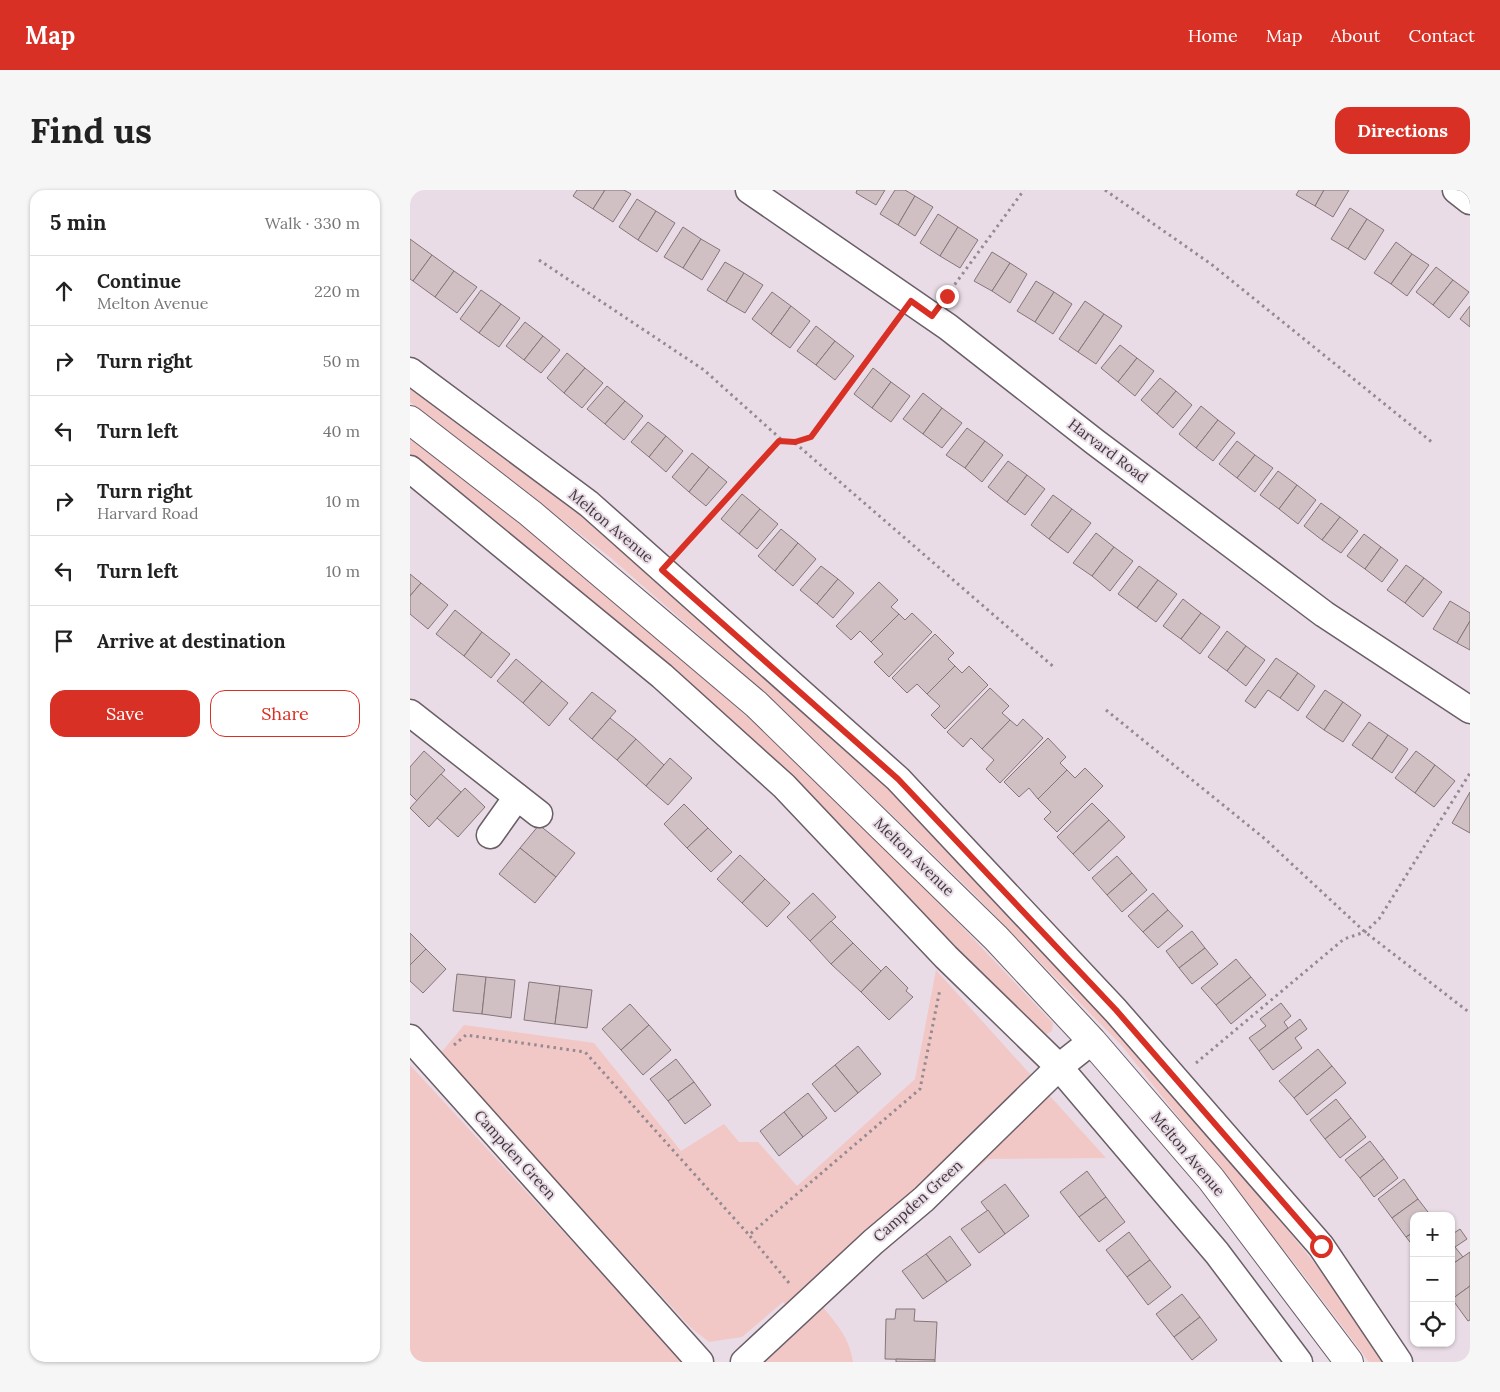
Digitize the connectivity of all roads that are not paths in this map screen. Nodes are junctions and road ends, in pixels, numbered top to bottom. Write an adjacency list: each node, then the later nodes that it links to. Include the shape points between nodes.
1 (749, 190): 7 (street, Harvard Road, via 922,308 1324,614)
2 (1456, 190): 3 (street)
3 (1470, 201)
4 (410, 371): 19 (street, Melton Avenue, via 589,504 898,779 1116,1010 1321,1246)
5 (410, 420): 13 (street, Melton Avenue, via 538,519 756,704 996,938)
6 (410, 469): 14 (street, via 662,676 770,773 946,957)
7 (1470, 710)
8 (410, 714): 9 (street)
9 (517, 798): 10 (street); 11 (street)
10 (539, 814)
11 (490, 835)
12 (410, 1038): 15 (street, Campden Green)
13 (1092, 1041): 14 (street, Campden Green); 18 (street, Melton Avenue, via 1211,1179)
14 (1059, 1067): 16 (street, Campden Green, via 924,1199); 17 (street, via 1217,1253)
15 (700, 1362)
16 (744, 1362)
17 (1299, 1362)
18 (1349, 1362)
19 (1399, 1362)

